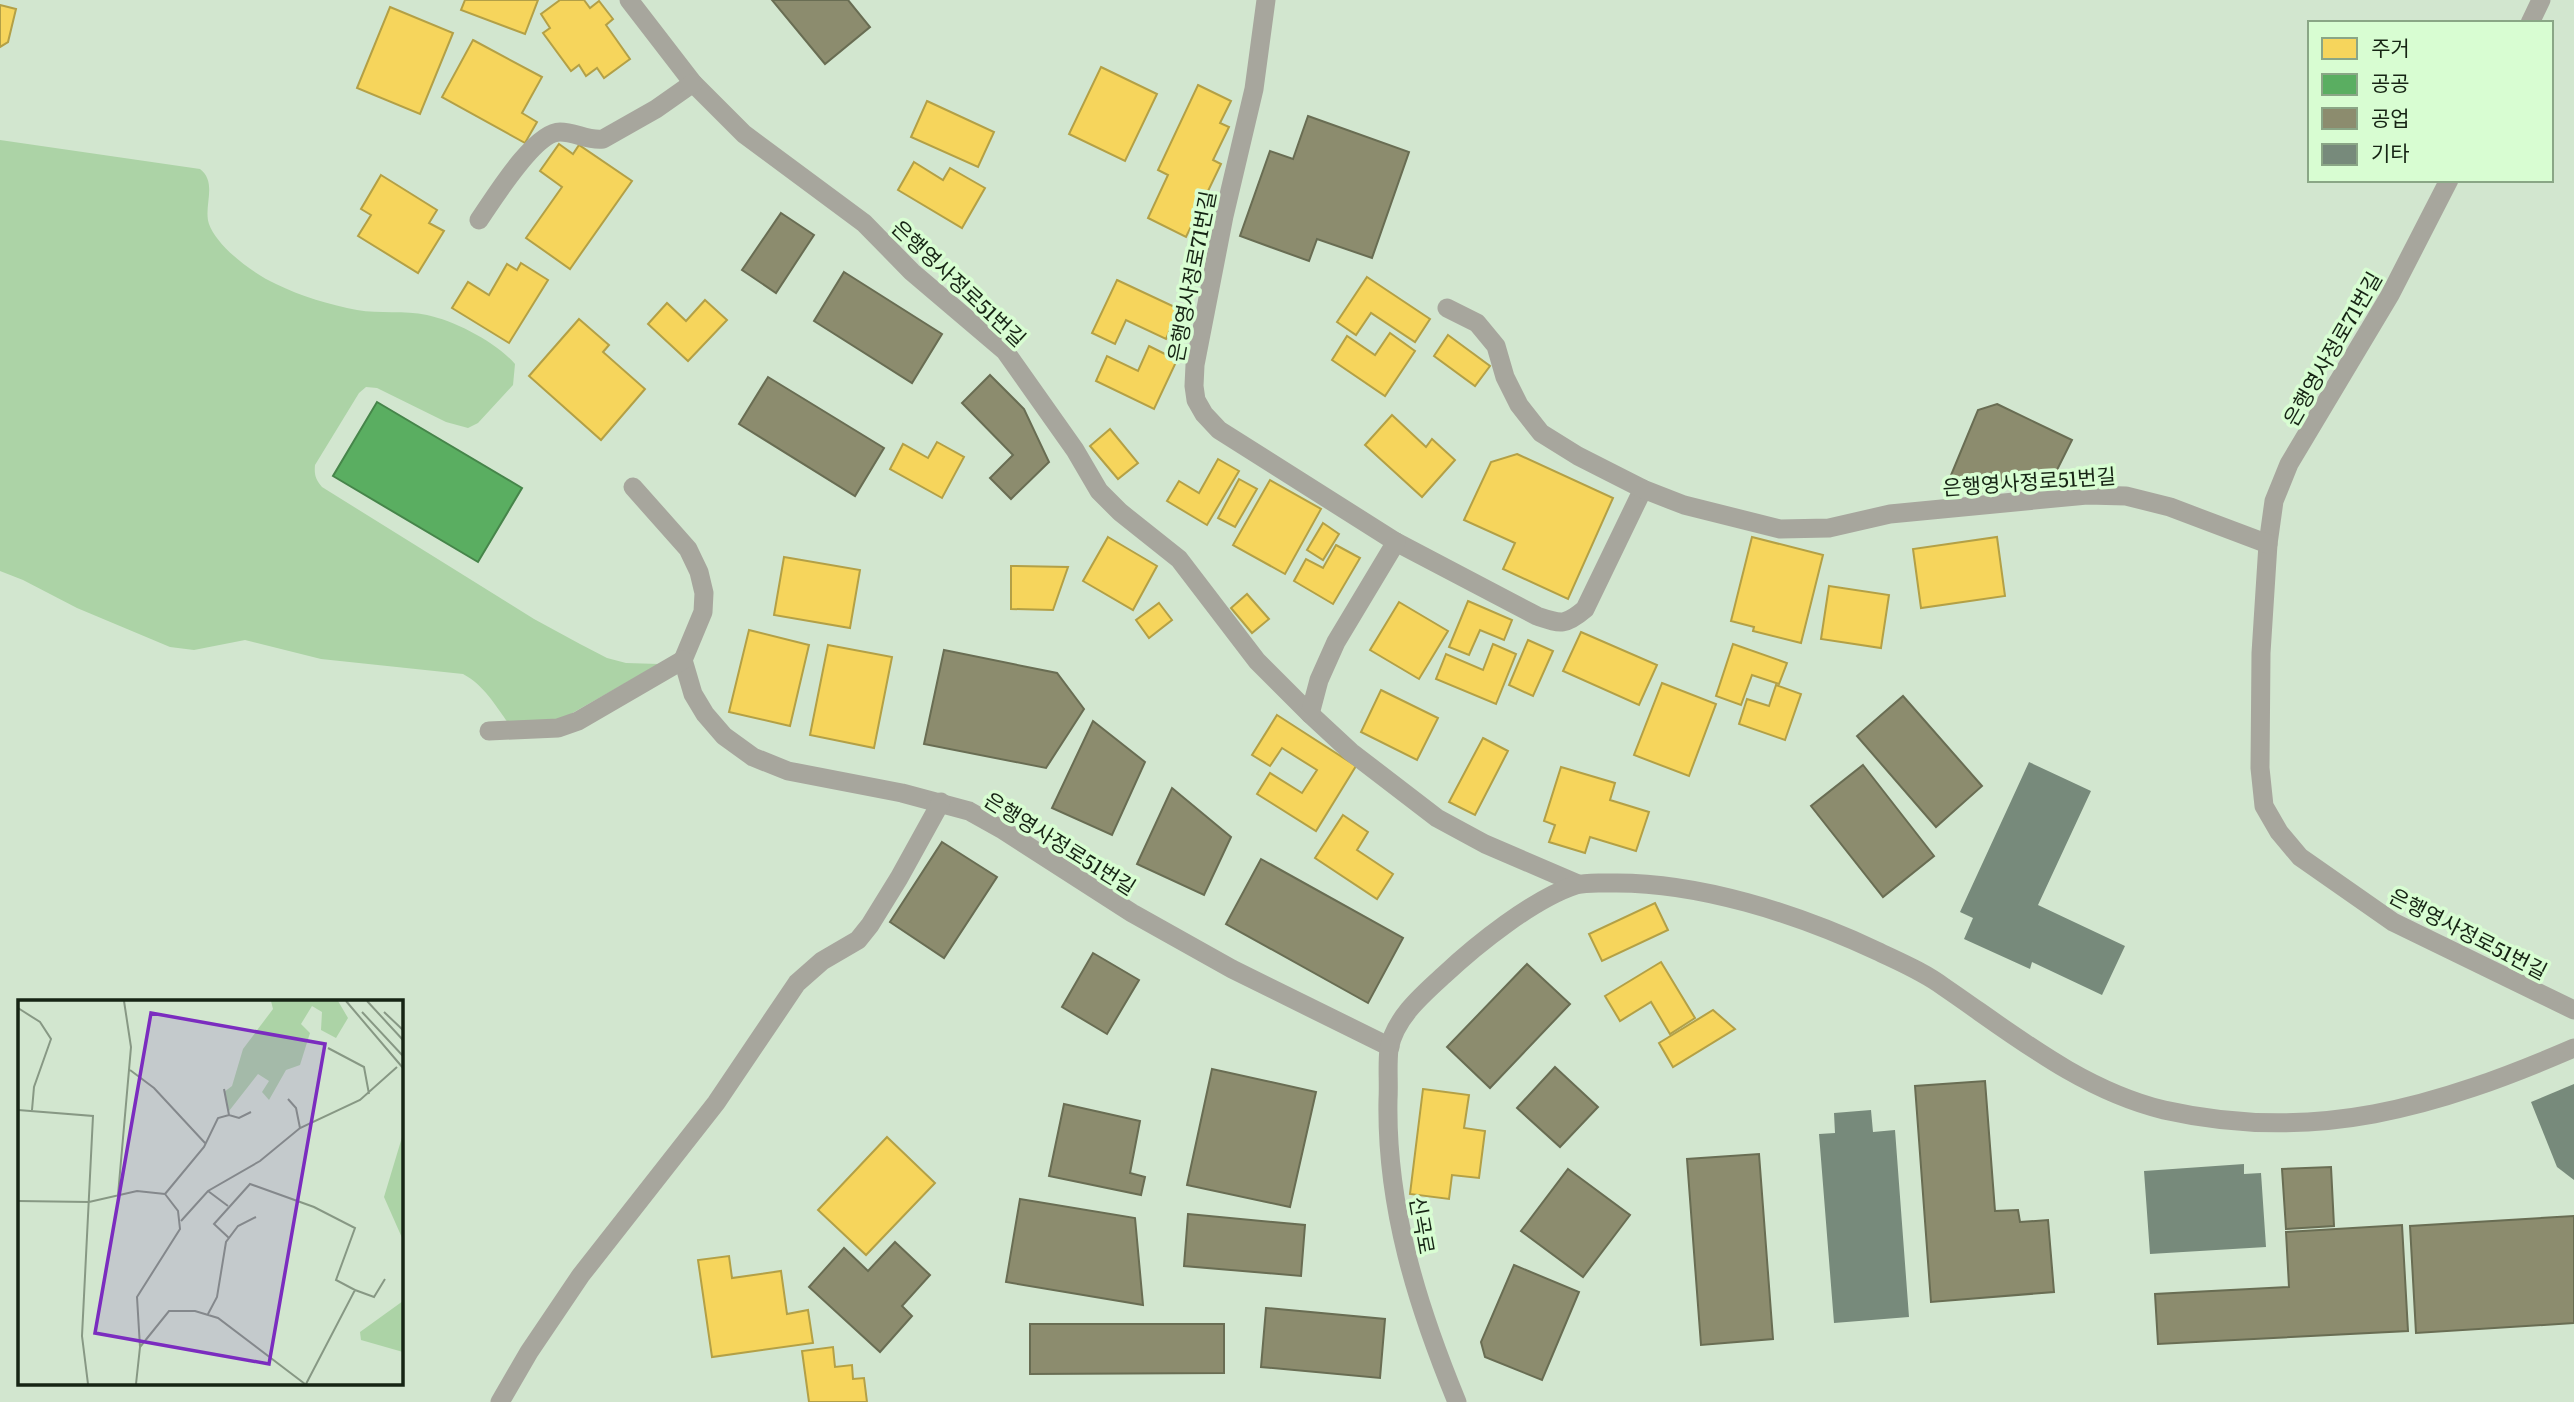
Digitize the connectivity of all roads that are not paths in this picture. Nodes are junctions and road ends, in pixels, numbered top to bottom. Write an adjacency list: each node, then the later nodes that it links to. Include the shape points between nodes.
1 (629, 0): 5 (lane, 은행영사정로51번길)
2 (1266, 0): 11 (lane, 은행영사정로71번길, via 1254,89 1199,341 1196,400 1219,430)
3 (2541, 0): 4 (lane)
4 (2531, 21)
5 (693, 83): 7 (lane, via 612,136 595,140 557,132 542,139); 14 (lane, 은행영사정로51번길, via 744,134 864,223 912,272 1004,351 1100,491 1179,559 1257,661)
6 (2448, 182): 12 (lane, 은행영사정로71번길, via 2390,295 2289,464 2274,500)
7 (478, 220)
8 (1447, 308): 10 (lane, 은행영사정로51번길, via 1477,323 1496,346 1518,405 1541,433)
9 (633, 487): 13 (lane, via 688,549 699,572 703,612)
10 (1643, 489): 11 (lane, 은행영사정로71번길, via 1585,609 1571,621 1536,617); 12 (lane, 은행영사정로51번길, via 1684,505 1780,529 1829,528 1890,514 2087,495 2126,496 2170,507)
11 (1396, 542): 14 (lane, via 1336,642 1318,680)
12 (2268, 544): 18 (lane, 은행영사정로51번길, via 2260,768 2264,806 2279,832 2300,857 2393,922)
13 (683, 660): 15 (lane, via 578,721 558,728); 16 (lane, 은행영사정로51번길, via 705,714 724,736 754,757 788,771)
14 (1310, 714): 17 (lane, 은행영사정로51번길, via 1437,818)
15 (489, 731)
16 (941, 802): 19 (lane, 은행영사정로51번길, via 970,811 1132,913 1232,969); 21 (lane, via 870,925 858,940 822,961 797,983 716,1103 580,1275)
17 (1578, 884): 19 (lane, 은행영사정로51번길, via 1507,923 1451,968 1401,1020); 20 (lane, 은행영사정로51번길, via 1643,882 1777,911 1820,926 1931,979 2020,1042 2119,1095 2163,1109 2237,1122 2298,1123 2371,1115 2465,1092)
18 (2574, 1010)
19 (1390, 1047): 22 (lane, 신곡로, via 1388,1124 1397,1210 1429,1335)
20 (2574, 1048)
21 (500, 1402)
22 (1457, 1402)

